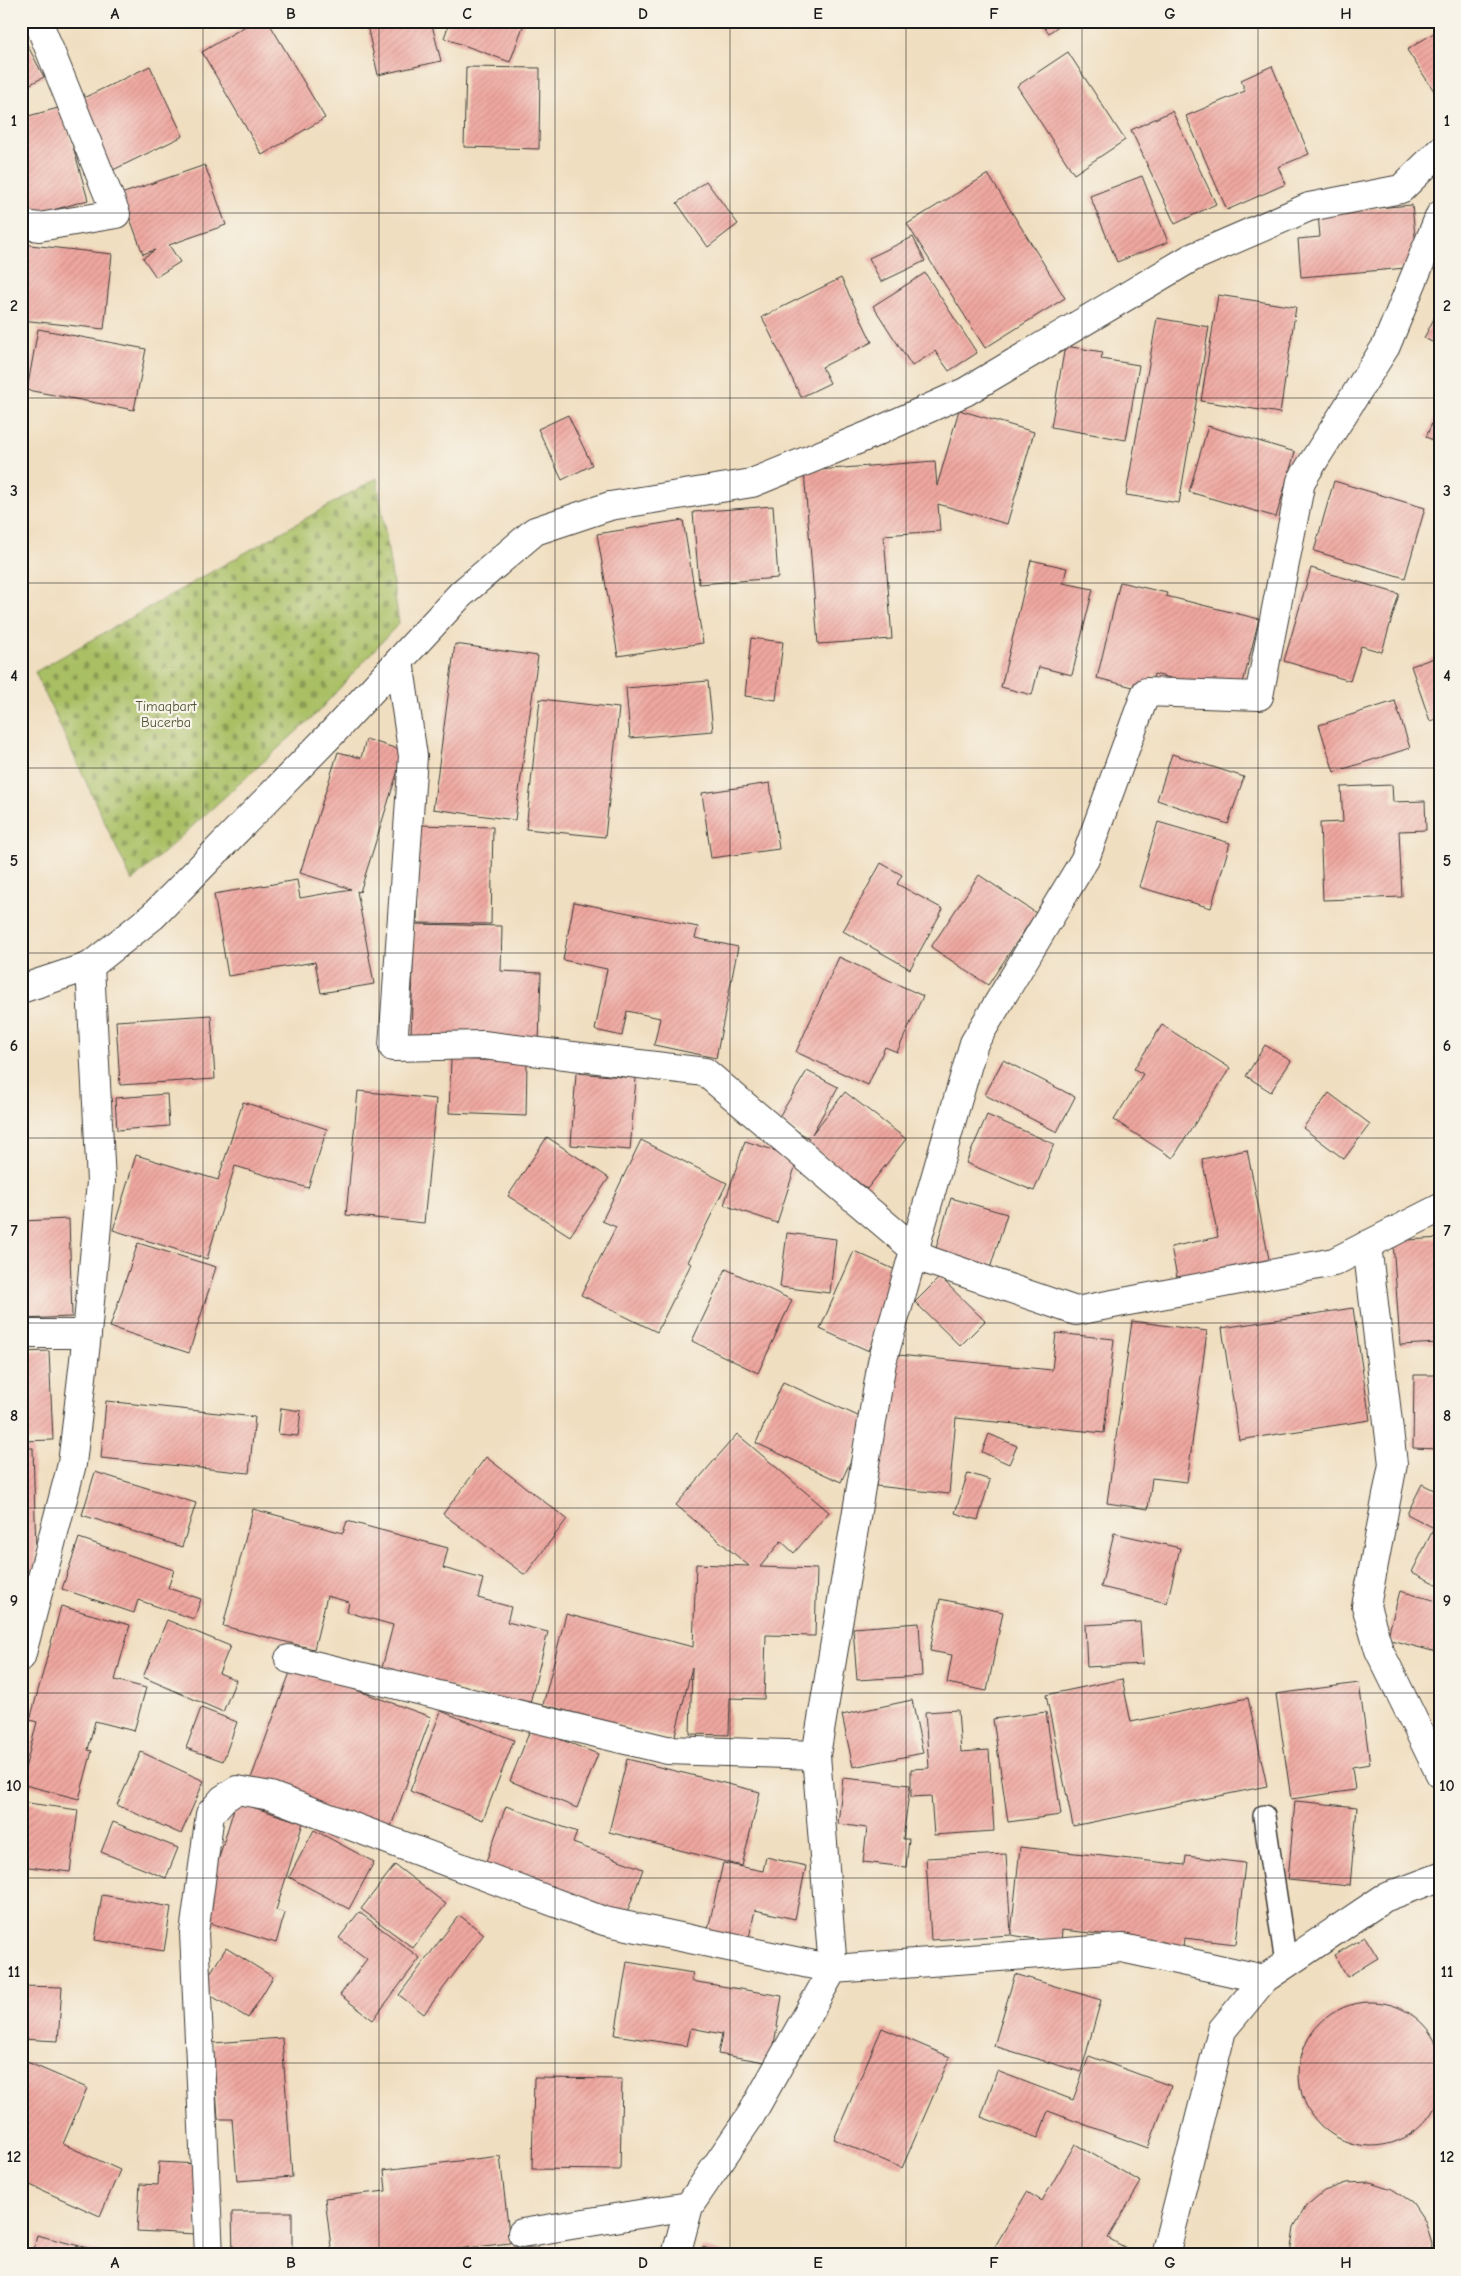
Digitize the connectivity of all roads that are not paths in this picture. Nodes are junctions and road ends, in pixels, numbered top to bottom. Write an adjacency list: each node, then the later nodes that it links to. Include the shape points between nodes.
1 (38, 21): 4 (street, via 116,214 39,228)
2 (1440, 151): 5 (street, via 1401,190 1309,208 1190,258 965,392 867,436 752,483 610,506 535,531 460,594)
3 (1440, 215): 10 (street, via 1386,346 1301,481 1259,696 1146,692 1084,859 974,1043)
4 (21, 224)
5 (399, 662): 6 (street, via 153,916); 10 (street, via 413,756 394,1047 483,1044 705,1072)
6 (90, 966): 7 (street); 12 (street, via 102,1182)
7 (21, 989)
8 (1440, 1208): 9 (street)
9 (1367, 1245): 10 (street, via 1334,1262 1076,1311 927,1260); 17 (street, via 1393,1464 1366,1606 1379,1650)
10 (915, 1249): 16 (street, via 882,1362)
11 (21, 1334): 12 (street)
12 (87, 1334): 13 (street, via 72,1464)
13 (27, 1611): 14 (street)
14 (21, 1657)
15 (289, 1659): 16 (street, via 667,1750)
16 (816, 1755): 21 (street)
17 (1440, 1774)
18 (1264, 1816): 20 (lane)
19 (1440, 1877): 20 (street, via 1384,1898)
20 (1286, 1963): 22 (street)
21 (833, 1969): 22 (street, via 1122,1948); 23 (street, via 751,2115); 25 (street, via 604,1922 271,1796 237,1790 210,1814 194,1933)
22 (1264, 1978): 27 (street, via 1222,2030)
23 (689, 2206): 24 (street); 26 (street)
24 (522, 2232)
25 (209, 2255)
26 (676, 2255)
27 (1165, 2255)

